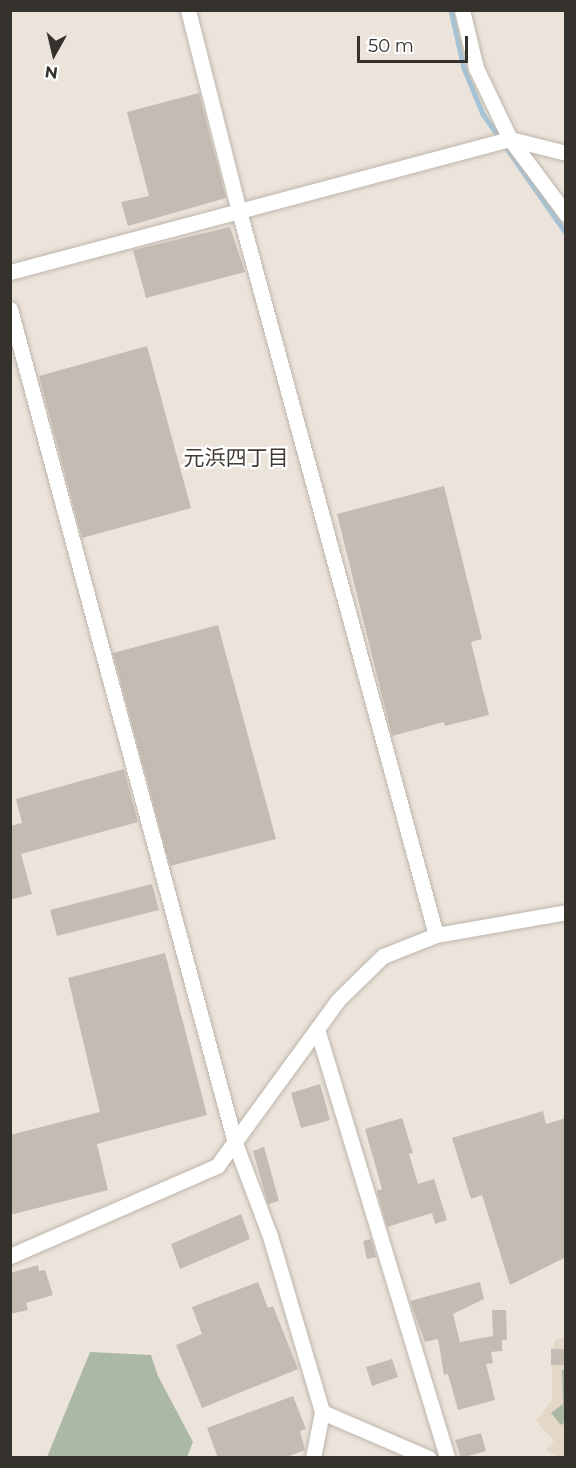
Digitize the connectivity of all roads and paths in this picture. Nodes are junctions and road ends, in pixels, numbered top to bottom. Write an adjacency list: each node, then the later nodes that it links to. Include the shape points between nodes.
1 (188, 10): 5 (street)
2 (462, 10): 3 (street, via 476,68)
3 (504, 141): 4 (street); 5 (street); 6 (street)
4 (566, 153)
5 (239, 211): 7 (street); 10 (street)
6 (566, 214)
7 (10, 272)
8 (10, 309): 12 (street)
9 (566, 912): 10 (street)
10 (436, 935): 11 (street, via 383,956 338,1000)
11 (317, 1029): 12 (street); 17 (street)
12 (235, 1143): 13 (street, via 217,1166); 14 (street, via 270,1236)
13 (10, 1256)
14 (322, 1412): 15 (street); 16 (street)
15 (423, 1456)
16 (314, 1458)
17 (447, 1458)

